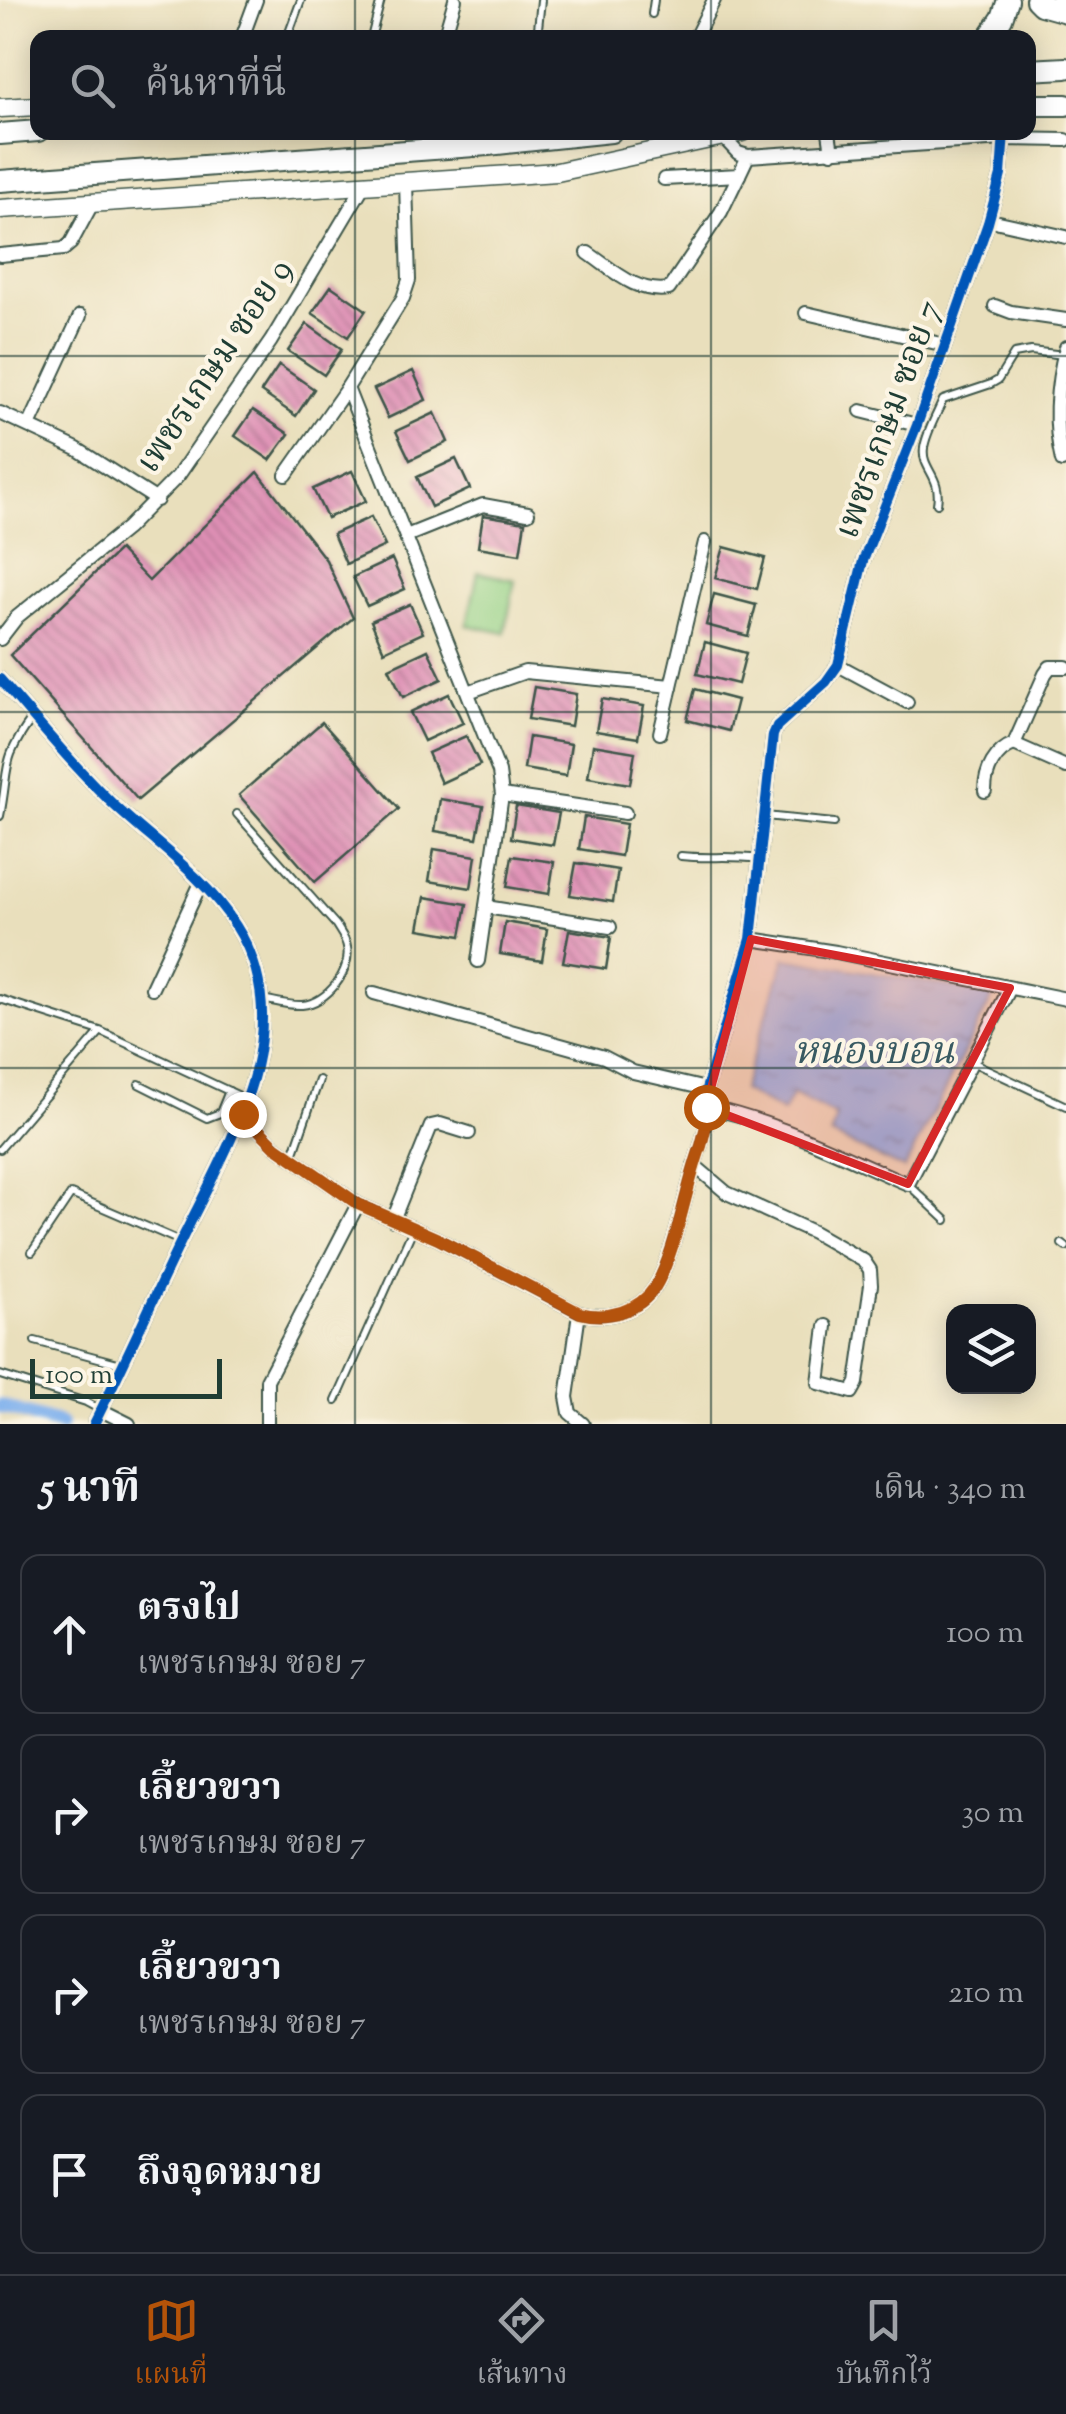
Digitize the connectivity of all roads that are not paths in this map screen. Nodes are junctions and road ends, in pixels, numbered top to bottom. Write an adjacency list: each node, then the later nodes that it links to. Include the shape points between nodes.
1 (256, 0): 13 (street)
2 (301, 0): 14 (lane)
3 (382, 0): 15 (lane)
4 (455, 0): 16 (street)
5 (541, 0): 17 (lane)
6 (654, 0): 12 (lane)
7 (714, 0): 18 (street)
8 (1008, 0): 19 (main road)
9 (1036, 0): 11 (main road)
10 (1062, 0): 11 (main road)
11 (1066, 10)
12 (652, 14)
13 (245, 30)
14 (290, 30)
15 (373, 30)
16 (446, 30)
17 (538, 30)
18 (697, 30)
19 (994, 30)
20 (1066, 68): 21 (main road)
21 (1036, 70)
22 (1066, 104): 23 (main road)
23 (1036, 105)
24 (30, 106): 25 (main road)
25 (0, 108)
26 (30, 132): 27 (main road)
27 (0, 134)
28 (1036, 138): 35 (street)
29 (541, 140): 40 (main road)
30 (705, 140): 41 (main road, via 557,172)
31 (735, 140): 37 (street, via 738,152)
32 (830, 140): 36 (street)
33 (961, 140): 36 (street)
34 (1004, 140): 53 (street, เพชรเกษม ซอย 7, via 988,223)
35 (1066, 140)
36 (832, 152): 37 (street)
37 (748, 156): 38 (street)
38 (739, 175): 39 (street); 47 (street, via 669,290 630,282)
39 (664, 179)
40 (0, 181)
41 (406, 183): 42 (main road); 55 (street, via 409,280)
42 (364, 186): 43 (main road); 62 (street, เพชรเกษม ซอย 9, via 271,341)
43 (92, 204): 44 (main road); 48 (street, via 64,249)
44 (0, 209)
45 (999, 222): 46 (street)
46 (1066, 237)
47 (588, 253)
48 (0, 255)
49 (994, 306): 52 (street)
50 (806, 313): 53 (street)
51 (80, 316): 59 (street)
52 (1066, 320)
53 (945, 344): 58 (street, เพชรเกษม ซอย 7)
54 (1065, 351): 60 (street, via 1056,433); 63 (lane, via 1014,354 992,384 943,400 924,448 940,488)
55 (347, 388): 61 (street); 65 (street)
56 (860, 411): 58 (street)
57 (0, 413): 59 (street)
58 (917, 425): 68 (street, เพชรเกษม ซอย 7, via 863,561)
59 (28, 426): 62 (street)
60 (1062, 461)
61 (286, 475)
62 (157, 500): 67 (street, เพชรเกษม ซอย 9, via 17,616)
63 (937, 504)
64 (528, 513): 65 (street, via 483,506)
65 (406, 536): 72 (street)
66 (705, 542): 71 (street)
67 (0, 639)
68 (838, 665): 73 (street); 83 (street, เพชรเกษม ซอย 7, via 773,735)
69 (1066, 667): 76 (street, via 1050,667 1045,674)
70 (0, 679): 74 (street)
71 (671, 686): 72 (street, via 524,672); 75 (street)
72 (468, 692): 79 (street)
73 (907, 702)
74 (33, 717): 82 (lane, via 12,745); 87 (street, via 114,804)
75 (660, 733)
76 (1014, 744): 77 (street); 78 (street, via 995,758)
77 (1066, 767)
78 (985, 791)
79 (502, 795): 80 (street); 88 (street)
80 (625, 813)
81 (237, 814): 96 (lane, via 347,944 348,960 324,997 303,1006)
82 (0, 816)
83 (764, 816): 84 (lane); 86 (street, เพชรเกษม ซอย 7)
84 (834, 823)
85 (681, 856): 86 (lane)
86 (759, 860): 90 (street, เพชรเกษม ซอย 7)
87 (202, 883): 92 (street); 96 (street, via 237,926)
88 (486, 908): 89 (street); 91 (street)
89 (610, 927)
90 (751, 938): 93 (street); 102 (street, เพชรเกษม ซอย 7)
91 (478, 961)
92 (152, 988)
93 (1010, 988): 97 (street); 99 (street)
94 (374, 993): 102 (street)
95 (0, 998): 98 (lane)
96 (262, 999): 104 (street)
97 (1066, 999)
98 (100, 1031): 103 (lane); 109 (lane)
99 (971, 1061): 105 (lane); 112 (street)
100 (319, 1080): 110 (lane)
101 (139, 1084): 103 (lane, via 207,1118 220,1113)
102 (706, 1090): 106 (street, เพชรเกษม ซอย 7)
103 (229, 1091): 104 (lane)
104 (248, 1100): 107 (street)
105 (1066, 1106)
106 (706, 1107): 111 (street, เพชรเกษม ซอย 7); 112 (street, via 782,1129)
107 (243, 1114): 110 (street); 117 (street)
108 (468, 1133): 114 (street, via 431,1126)
109 (0, 1149)
110 (292, 1158): 113 (street)
111 (694, 1165): 119 (street, เพชรเกษม ซอย 7, via 654,1288 618,1314); 120 (street, via 727,1193 864,1261 871,1285 852,1392 820,1383)
112 (908, 1184): 115 (lane)
113 (358, 1204): 114 (street); 127 (street, via 267,1380)
114 (393, 1220): 116 (street)
115 (946, 1220)
116 (414, 1228): 119 (street); 124 (lane)
117 (180, 1242): 118 (lane, via 71,1194); 122 (street)
118 (32, 1252)
119 (580, 1313): 128 (street, via 567,1397 570,1413)
120 (826, 1326)
121 (35, 1342): 122 (lane)
122 (124, 1365): 125 (street)
123 (0, 1375): 125 (lane, via 86,1402)
124 (336, 1402)
125 (97, 1418): 126 (street)
126 (128, 1424)
127 (267, 1424)
128 (583, 1424)

